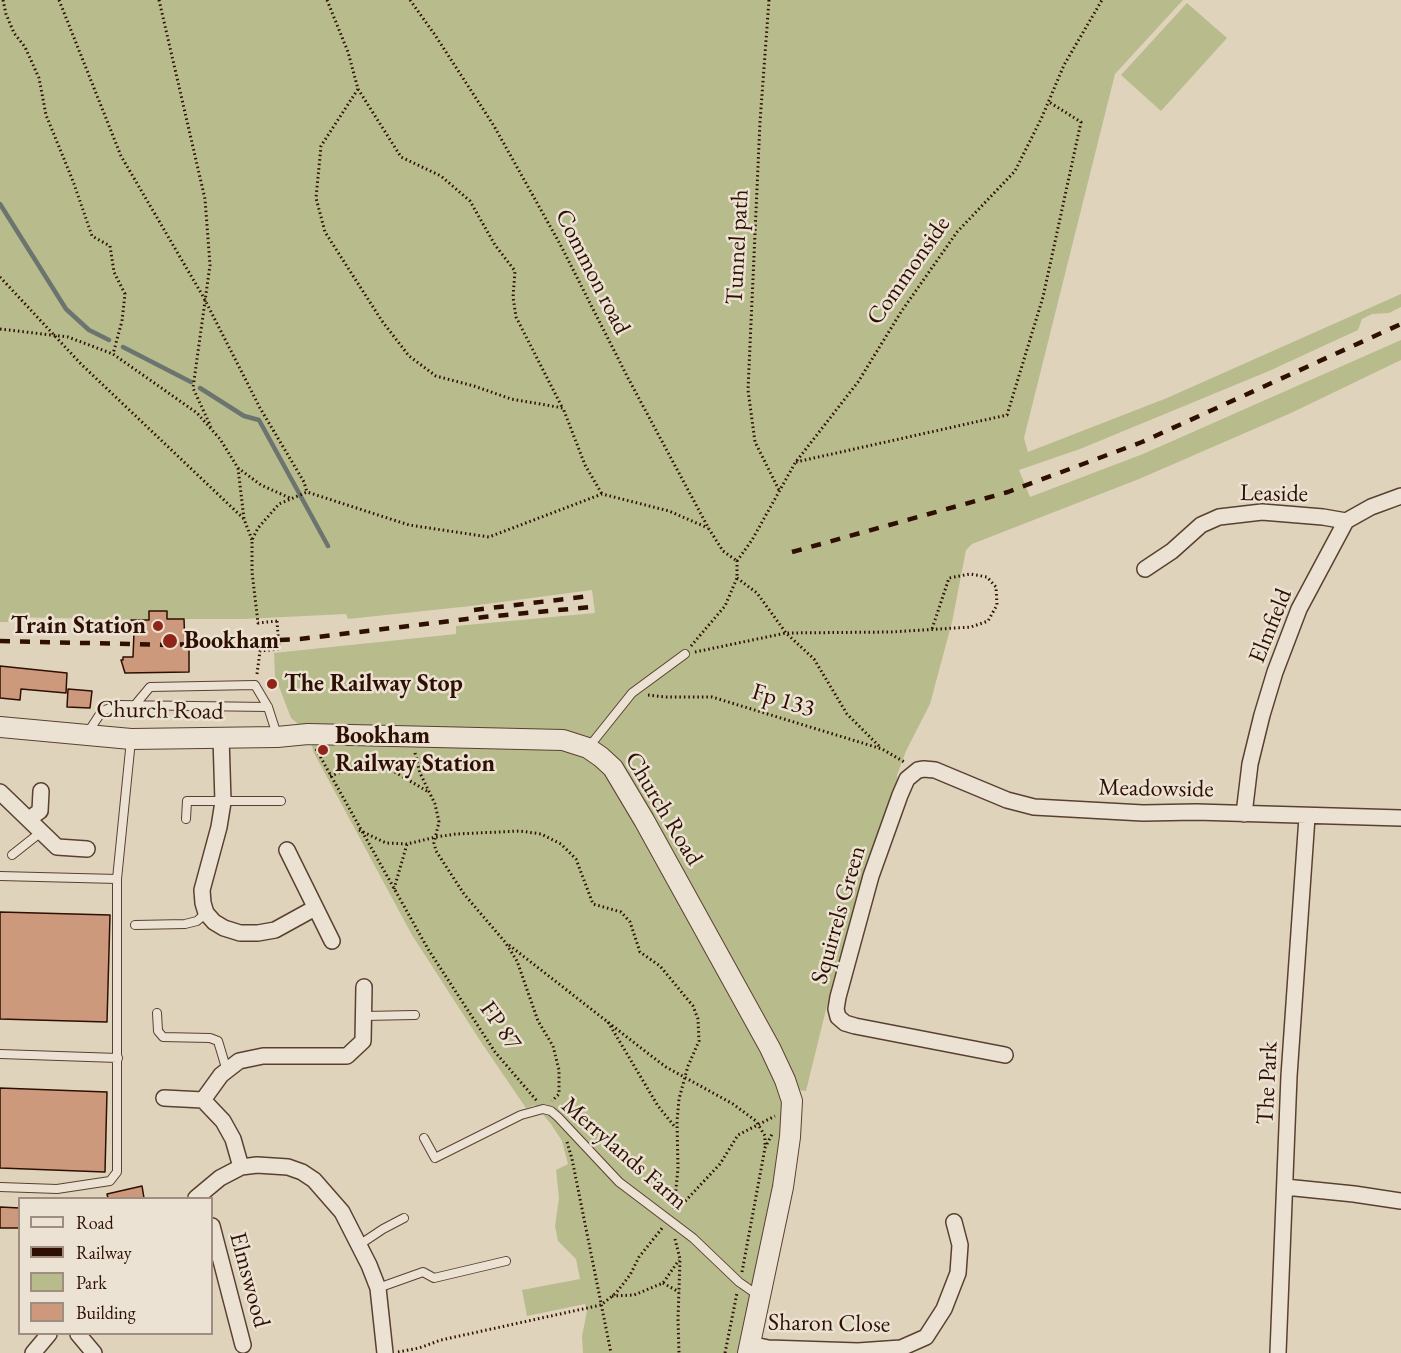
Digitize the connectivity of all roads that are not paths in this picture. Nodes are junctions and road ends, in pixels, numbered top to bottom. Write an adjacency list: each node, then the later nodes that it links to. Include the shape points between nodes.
1 (1401, 496): 2 (street)
2 (1346, 521): 3 (street, Leaside, via 1262,512 1220,517 1201,525); 18 (street, Elmfield, via 1299,609 1275,672 1250,764)
3 (1145, 569)
4 (685, 654): 12 (lane, via 632,693)
5 (135, 705): 6 (lane); 6 (lane, via 150,687 255,685); 8 (lane, via 118,705 102,711)
6 (268, 707): 10 (lane)
7 (0, 727): 8 (street, Church Road)
8 (86, 735): 11 (street, Church Road)
9 (221, 737): 10 (street, Church Road); 11 (street, Church Road); 17 (street)
10 (277, 737): 12 (street, Church Road, via 563,740)
11 (131, 739): 28 (lane)
12 (588, 748): 55 (street, Church Road, via 613,768 628,793 785,1080 792,1101 783,1187)
13 (918, 770): 18 (street, Meadowside, via 935,771 1034,807); 38 (street, Squirrels Green, via 907,779 871,876 838,997 838,1017 855,1026)
14 (41, 791): 21 (street, via 40,811)
15 (0, 792): 21 (street)
16 (281, 801): 17 (lane)
17 (223, 802): 22 (lane, via 187,801); 30 (street, via 202,890)
18 (1244, 814): 19 (street, Meadowside)
19 (1306, 817): 20 (street, Meadowside); 46 (street, The Park)
20 (1401, 818)
21 (29, 819): 23 (street)
22 (186, 819)
23 (41, 832): 24 (street, via 57,847); 26 (lane)
24 (87, 849)
25 (287, 850): 29 (street)
26 (12, 855)
27 (0, 876): 28 (lane)
28 (117, 879): 39 (lane)
29 (315, 908): 30 (street, via 275,930 258,933 224,928); 32 (street)
30 (206, 913): 31 (lane, via 185,924)
31 (135, 925)
32 (332, 941)
33 (364, 987): 36 (street)
34 (157, 1013): 40 (lane, via 158,1031 163,1037 218,1041)
35 (415, 1015): 36 (lane)
36 (364, 1016): 40 (street, via 363,1041 347,1056 263,1056 239,1061)
37 (0, 1054): 39 (lane)
38 (1005, 1055)
39 (118, 1058): 45 (lane, via 117,1172 110,1181 57,1189)
40 (227, 1071): 42 (street)
41 (164, 1098): 42 (street)
42 (203, 1100): 44 (street, via 223,1121)
43 (424, 1138): 55 (lane, Merrylands Farm, via 435,1158 521,1115 543,1109 558,1117 620,1182)
44 (241, 1167): 47 (street, via 220,1178); 52 (street, via 273,1165 308,1175 333,1201)
45 (0, 1187)
46 (1285, 1187): 48 (street); 64 (street, The Park)
47 (201, 1196)
48 (1401, 1201)
49 (404, 1218): 52 (lane)
50 (954, 1222): 60 (street, Sharon Close, via 960,1245 958,1273 944,1309)
51 (213, 1230): 58 (street, Elmswood)
52 (358, 1245): 54 (street)
53 (506, 1261): 54 (lane, via 434,1278 423,1272)
54 (378, 1288): 63 (street)
55 (761, 1297): 59 (street, Church Road)
56 (48, 1335): 61 (street)
57 (79, 1335): 62 (street)
58 (243, 1345)
59 (749, 1348): 60 (street, Sharon Close)
60 (917, 1348)
61 (33, 1353)
62 (94, 1353)
63 (385, 1353)
64 (1278, 1353)

